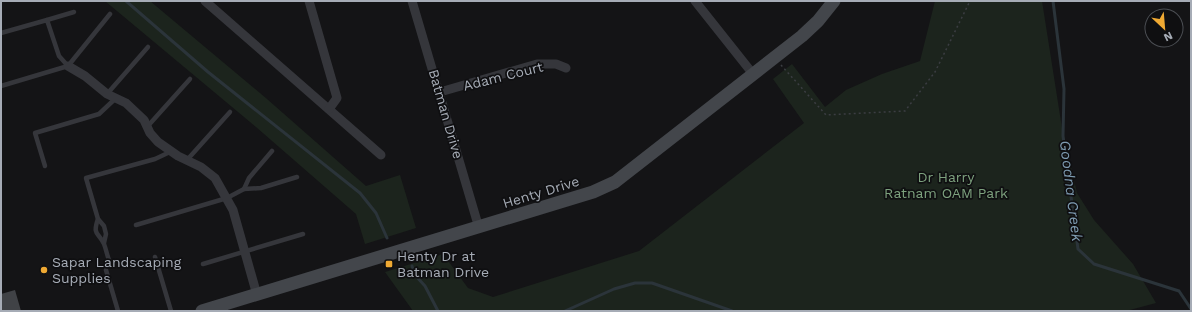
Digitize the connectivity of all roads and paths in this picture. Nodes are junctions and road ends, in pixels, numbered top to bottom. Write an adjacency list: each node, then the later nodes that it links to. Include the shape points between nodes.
1 (206, 1): 20 (street)
2 (309, 1): 20 (street, via 337,98)
3 (412, 1): 18 (street, Batman Drive)
4 (696, 1): 15 (street)
5 (834, 1): 12 (street, Henty Drive, via 802,36)
6 (970, 1): 12 (path, via 935,72 905,111 826,114)
7 (74, 12): 9 (lane)
8 (110, 14): 13 (lane)
9 (47, 20): 10 (lane); 13 (lane, via 59,56)
10 (1, 33)
11 (148, 47): 19 (lane)
12 (774, 58): 15 (street, Henty Drive)
13 (68, 66): 17 (lane); 19 (street)
14 (566, 68): 18 (street, Adam Court, via 556,64 537,64)
15 (753, 74): 33 (street, Henty Drive, via 615,182 593,192)
16 (190, 79): 22 (lane)
17 (1, 86)
18 (440, 92): 33 (street, Batman Drive)
19 (111, 96): 22 (street, via 126,103); 27 (lane, via 99,114 35,133)
20 (329, 109): 25 (street)
21 (230, 112): 26 (lane)
22 (148, 127): 24 (street, via 158,142)
23 (272, 150): 29 (lane, via 249,178)
24 (172, 151): 26 (street); 31 (lane, via 155,159 86,178)
25 (381, 155)
26 (187, 160): 30 (street, via 215,178)
27 (45, 166)
28 (296, 177): 29 (lane, via 261,188)
29 (244, 189): 30 (lane)
30 (227, 198): 32 (lane); 36 (street)
31 (98, 219): 35 (lane, via 104,226); 35 (lane, via 95,228 97,236)
32 (136, 225)
33 (479, 228): 41 (street, Henty Drive)
34 (303, 234): 36 (lane)
35 (104, 243): 38 (lane)
36 (245, 252): 39 (lane); 41 (street)
37 (155, 257): 43 (lane)
38 (109, 260)
39 (203, 264)
40 (106, 270): 42 (lane)
41 (258, 295): 44 (street, Henty Drive)
42 (118, 311)
43 (171, 311)
44 (202, 311)

